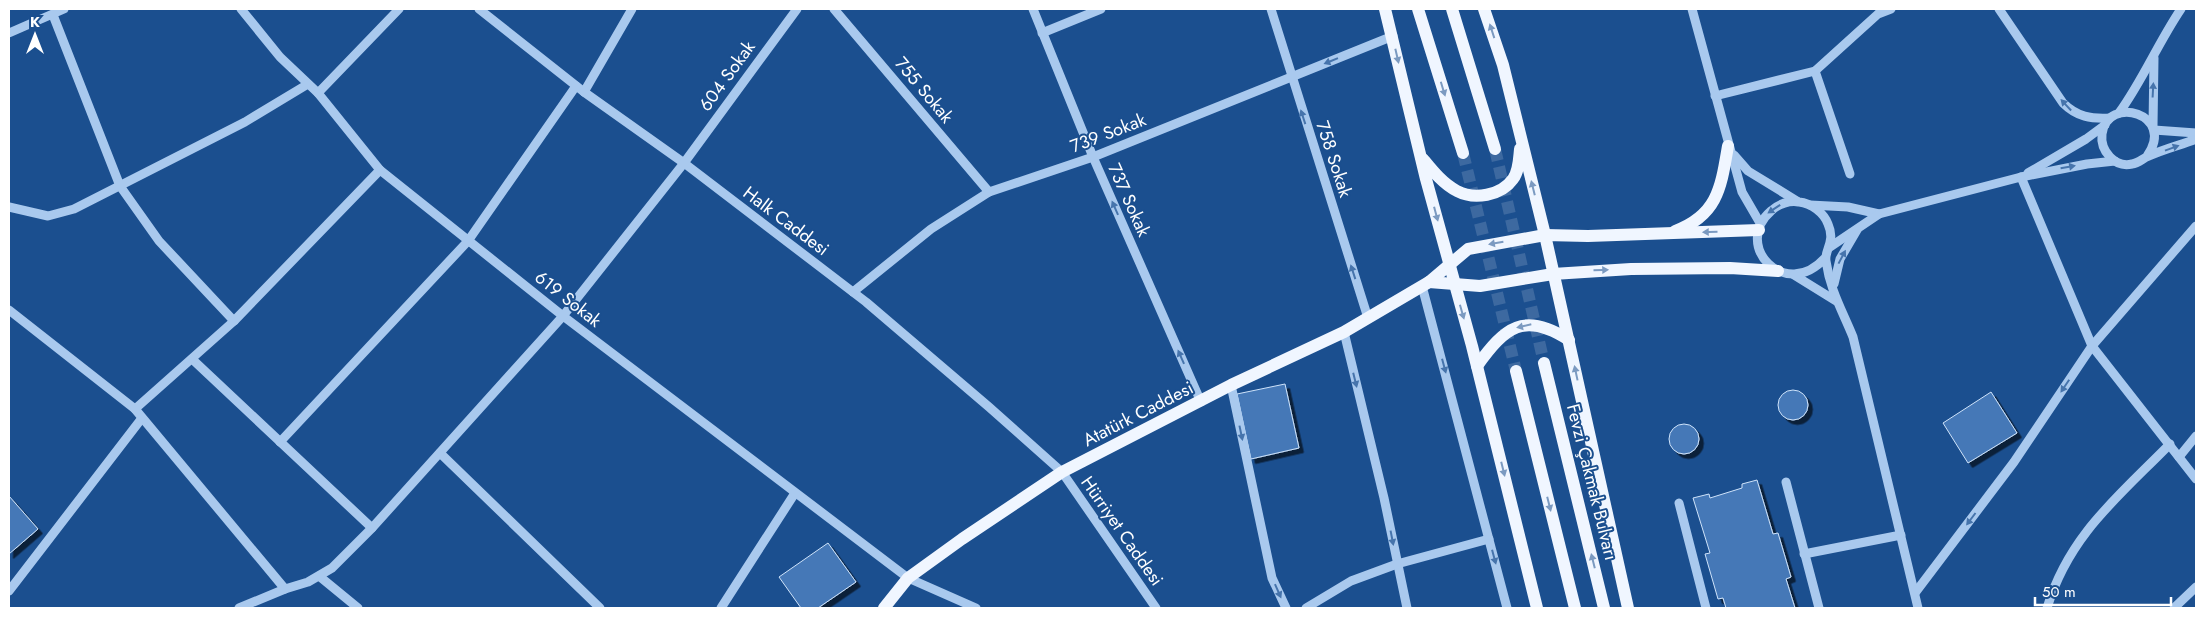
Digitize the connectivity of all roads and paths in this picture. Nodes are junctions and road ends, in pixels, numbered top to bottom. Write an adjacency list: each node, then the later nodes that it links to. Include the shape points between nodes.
1 (64, 9): 19 (street)
2 (241, 9): 26 (street, 619 Sokak, via 280,57)
3 (399, 9): 29 (street)
4 (479, 9): 27 (street, Halk Caddesi)
5 (632, 9): 28 (street)
6 (797, 9): 44 (street, 604 Sokak)
7 (834, 9): 49 (street, 755 Sokak)
8 (1033, 9): 21 (street, 737 Sokak)
9 (1101, 9): 21 (street)
10 (1271, 9): 25 (street, 758 Sokak)
11 (1385, 9): 22 (main road)
12 (1418, 9): 39 (main road, one-way to 39)
13 (1452, 9): 38 (main road)
14 (1484, 9): 34 (main road, one-way to 14, via 1503,65)
15 (1692, 9): 30 (street)
16 (1891, 9): 24 (street, via 1878,14)
17 (1999, 9): 32 (street, one-way to 17, via 2073,112 2063,102)
18 (2181, 9): 23 (street)
19 (52, 15): 20 (street); 48 (street)
20 (9, 33)
21 (1042, 33): 41 (street, 737 Sokak)
22 (1393, 36): 25 (street, 739 Sokak, one-way to 25); 42 (main road, one-way to 42)
23 (2154, 53): 31 (street); 33 (street, one-way to 23)
24 (1815, 71): 30 (street); 46 (street)
25 (1291, 77): 41 (street, 739 Sokak); 72 (street, 758 Sokak, one-way to 25)
26 (308, 84): 29 (street, 619 Sokak); 48 (street, via 245,122)
27 (576, 86): 28 (street, Halk Caddesi); 59 (street)
28 (584, 92): 44 (street, Halk Caddesi)
29 (318, 93): 45 (street, 619 Sokak)
30 (1715, 96): 37 (street)
31 (2119, 113): 32 (street); 33 (street, via 2135,112)
32 (2108, 122): 43 (street, via 2102,133 2104,149); 47 (street, via 2086,139)
33 (2153, 128): 35 (street); 40 (street, via 2155,140)
34 (1520, 134): 42 (main road, via 1514,178 1490,194 1478,196 1456,191); 58 (main road, one-way to 34)
35 (2196, 134)
36 (2196, 139): 40 (street, one-way to 36)
37 (1728, 146): 50 (street, via 1748,171); 56 (street, via 1742,192); 57 (main road, via 1722,181 1713,203 1699,220)
38 (1495, 149)
39 (1463, 153)
40 (2147, 156): 43 (street, via 2131,165)
41 (1093, 157): 49 (street, 739 Sokak); 82 (street, 737 Sokak, one-way to 41)
42 (1421, 157): 62 (main road, one-way to 62)
43 (2115, 161): 47 (street, one-way to 43)
44 (684, 163): 68 (street, Halk Caddesi); 71 (street, 604 Sokak)
45 (380, 170): 59 (street, 619 Sokak); 73 (street)
46 (1850, 174)
47 (2021, 177): 53 (street); 76 (street)
48 (120, 186): 52 (street, via 74,209 48,216); 73 (street, via 159,241)
49 (989, 192): 68 (street, 739 Sokak, via 931,230)
50 (1799, 202): 51 (street); 56 (street, one-way to 56, via 1775,207)
51 (1809, 205): 53 (street, via 1848,206); 60 (street, via 1828,223)
52 (9, 208)
53 (1879, 214): 54 (street)
54 (1860, 226): 60 (street); 69 (street, one-way to 54, via 1836,269)
55 (2196, 226): 76 (street)
56 (1759, 227): 57 (main road, Atatürk Caddesi, one-way to 57); 63 (street, via 1758,246 1762,257)
57 (1669, 234): 58 (main road, Atatürk Caddesi)
58 (1544, 235): 62 (main road, Atatürk Caddesi, one-way to 62, via 1468,249); 64 (main road)
59 (468, 241): 71 (street, 619 Sokak); 86 (street)
60 (1830, 247): 61 (street)
61 (1825, 258): 65 (street, via 1817,268); 69 (street)
62 (1449, 265): 66 (main road, Atatürk Caddesi); 67 (main road)
63 (1778, 271): 64 (main road, one-way to 63, via 1631,269); 65 (street)
64 (1553, 274): 67 (main road, via 1480,286); 75 (main road)
65 (1794, 275): 69 (street)
66 (1426, 284): 67 (main road); 72 (main road, Atatürk Caddesi); 97 (street, one-way to 97)
67 (1454, 284): 79 (main road, one-way to 79)
68 (853, 292): 90 (street, Halk Caddesi)
69 (1834, 296): 96 (street, via 1853,336)
70 (9, 310): 83 (street)
71 (563, 316): 88 (street, 604 Sokak); 93 (street, 619 Sokak)
72 (1368, 318): 74 (main road, Atatürk Caddesi)
73 (234, 321): 77 (street)
74 (1344, 332): 81 (main road, Atatürk Caddesi); 99 (street, one-way to 99)
75 (1569, 340): 79 (main road, one-way to 79, via 1544,326 1520,326 1498,340); 120 (main road, one-way to 75)
76 (2092, 346): 87 (street); 105 (street, one-way to 105, via 2014,462)
77 (192, 359): 83 (street); 86 (street)
78 (1544, 363): 119 (main road, Fevzi Çakmak Bulvarı, one-way to 78)
79 (1477, 366): 117 (main road, one-way to 117)
80 (1516, 372): 118 (main road, one-way to 118)
81 (1231, 385): 82 (main road, Atatürk Caddesi); 113 (street, one-way to 113, via 1272,578)
82 (1201, 402): 90 (main road, Atatürk Caddesi)
83 (135, 409): 84 (street)
84 (142, 418): 103 (street); 104 (street)
85 (2196, 436): 89 (street)
86 (280, 442): 95 (street)
87 (2170, 444): 89 (street); 124 (street, via 2091,524 2073,549 2053,587)
88 (440, 453): 95 (street, 604 Sokak); 108 (street)
89 (2180, 456): 91 (street)
90 (1062, 472): 101 (main road, Atatürk Caddesi); 112 (street, Hürriyet Caddesi)
91 (2196, 479)
92 (1786, 482): 98 (street)
93 (795, 493): 101 (street, 619 Sokak); 109 (street)
94 (1679, 503): 121 (street)
95 (372, 528): 100 (street, 604 Sokak, via 332,568)
96 (1901, 535): 98 (street); 105 (street)
97 (1489, 539): 99 (street); 116 (street, one-way to 116)
98 (1804, 554): 122 (street)
99 (1397, 564): 114 (street, via 1351,581); 115 (street)
100 (319, 576): 103 (street, 604 Sokak); 107 (street)
101 (908, 578): 110 (main road, Atatürk Caddesi); 111 (street, 619 Sokak)
102 (2196, 587): 125 (street)
103 (285, 589): 106 (street, 604 Sokak)
104 (9, 591)
105 (1915, 593): 123 (street)
106 (239, 608)
107 (358, 608)
108 (600, 608)
109 (721, 608)
110 (884, 608)
111 (976, 608)
112 (1156, 608)
113 (1286, 608)
114 (1306, 608)
115 (1407, 608)
116 (1507, 608)
117 (1537, 608)
118 (1575, 608)
119 (1604, 608)
120 (1628, 608)
121 (1706, 608)
122 (1819, 608)
123 (1918, 608)
124 (2047, 608)
125 (2174, 608)

